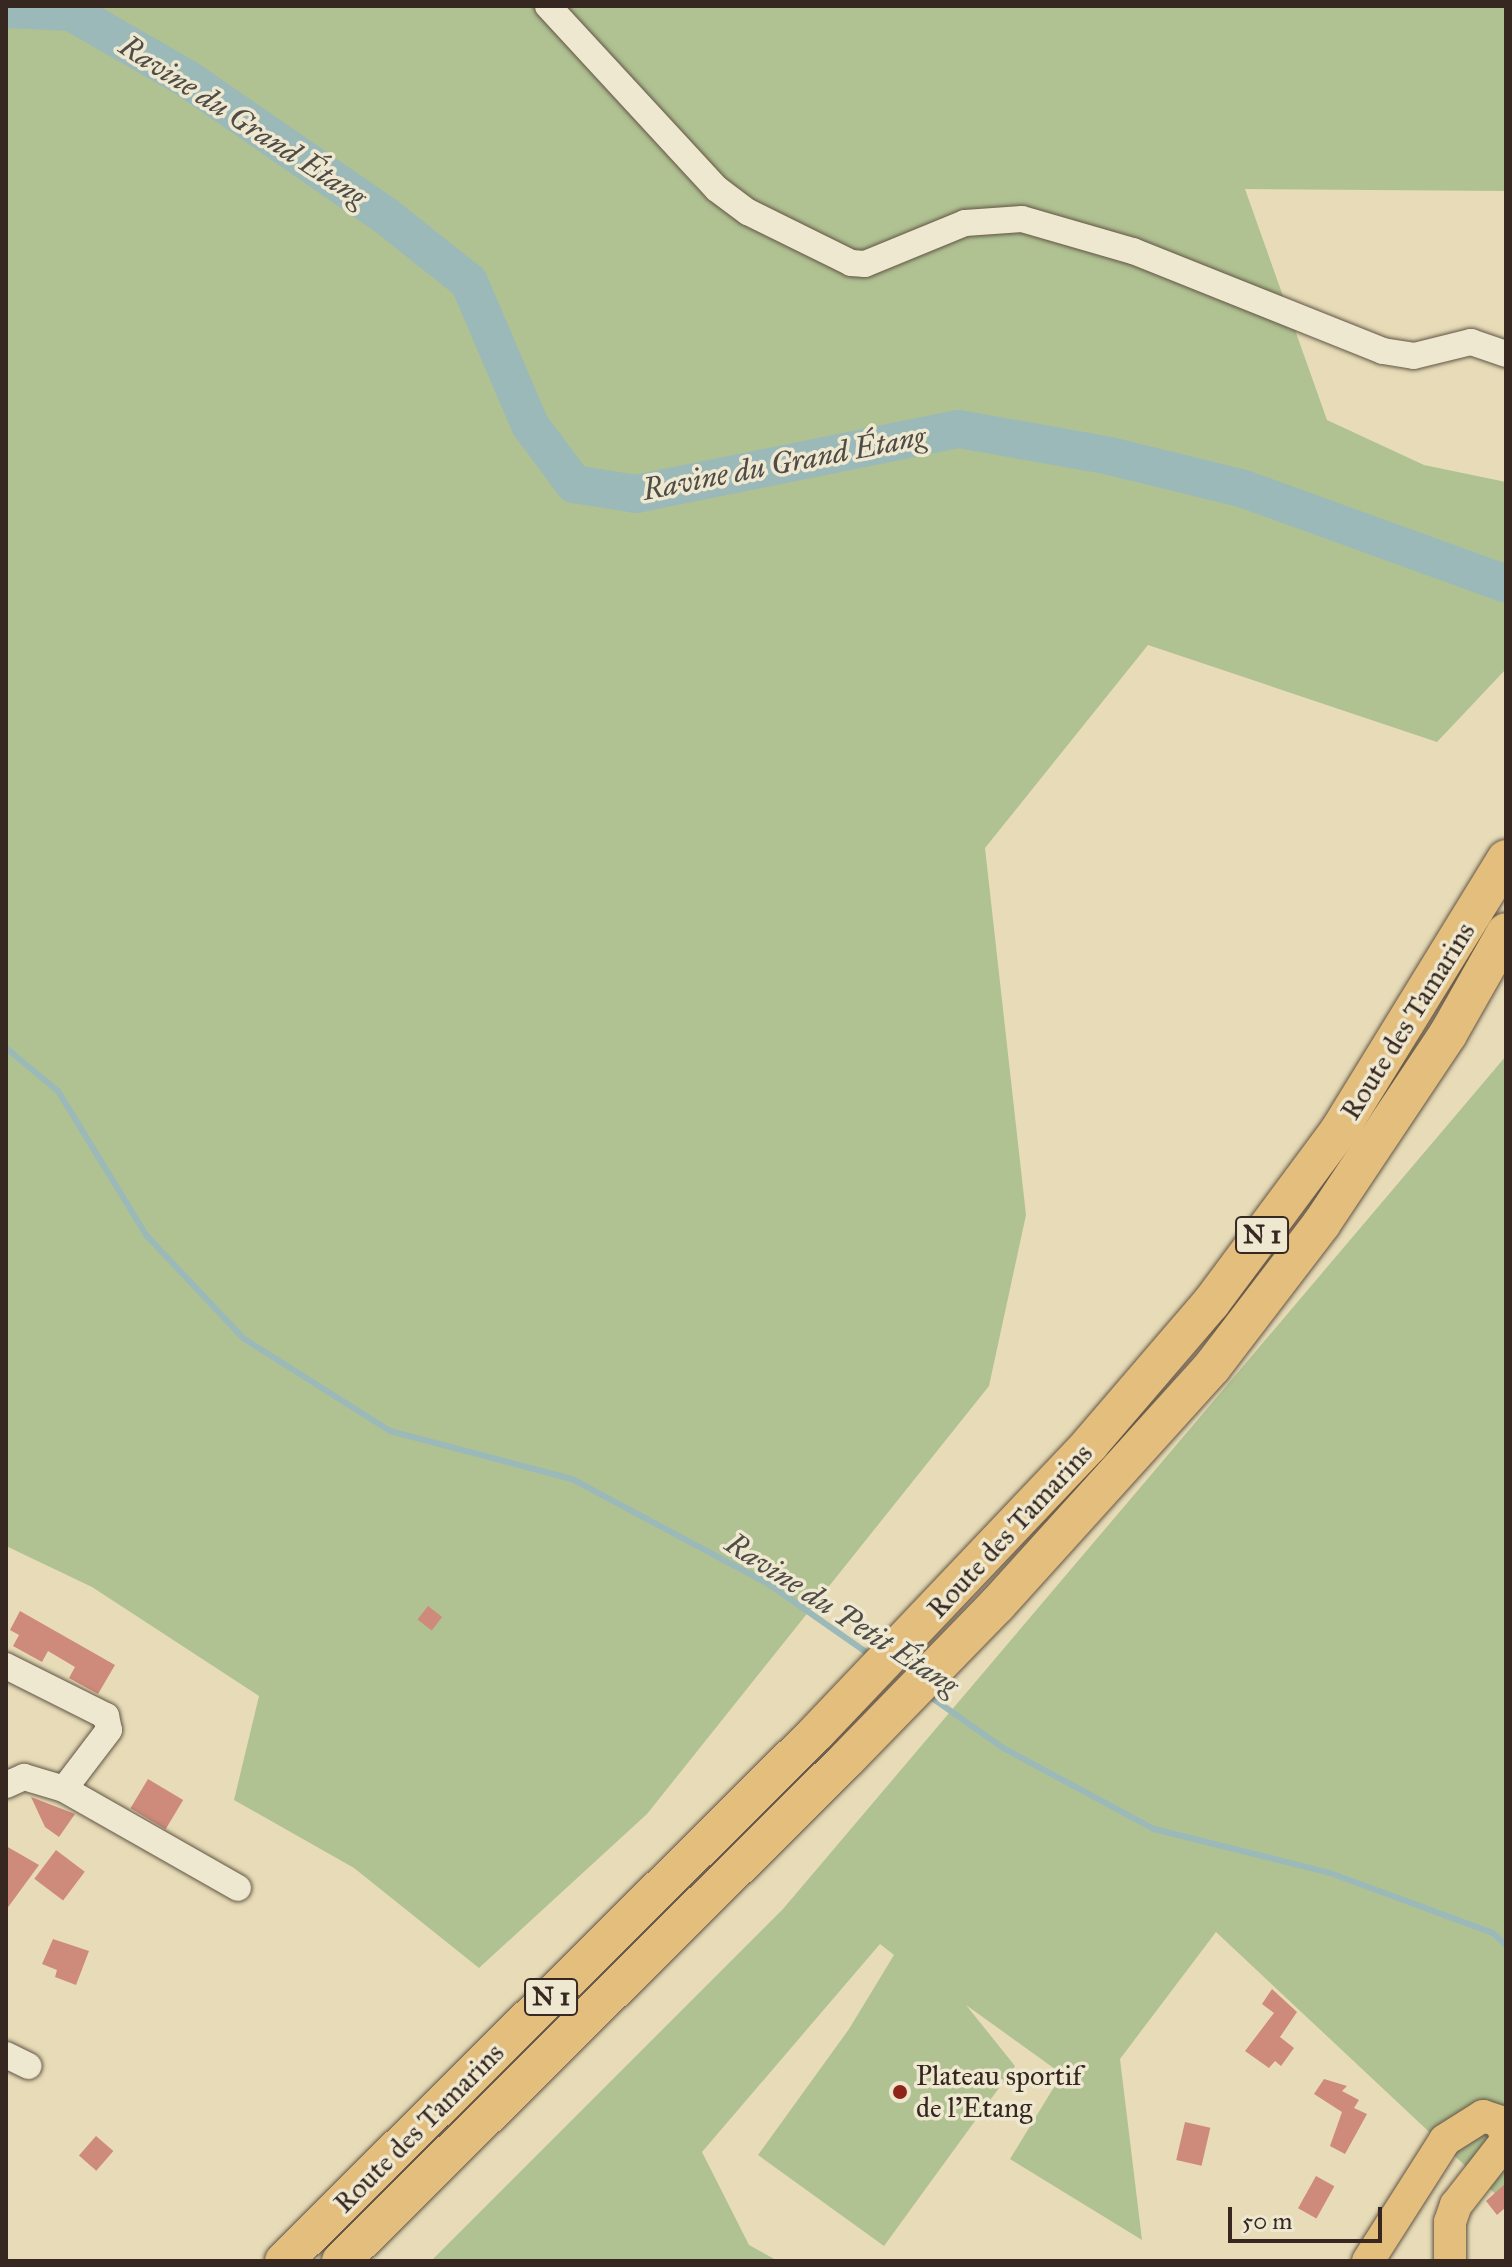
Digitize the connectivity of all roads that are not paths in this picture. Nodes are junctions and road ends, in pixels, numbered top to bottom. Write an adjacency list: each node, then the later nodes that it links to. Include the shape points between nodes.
1 (548, 6): 2 (street, via 717,189 748,212 851,263 865,264 965,223 1022,219 1133,251 1383,351 1414,356 1471,342)
2 (1506, 354)
3 (1506, 859): 10 (highway, Route des Tamarins / N 1, via 1340,1129 1211,1303 971,1576)
4 (1506, 932): 11 (highway, Route des Tamarins / N 1, via 1448,1034 1322,1223 1212,1367 997,1605 847,1759)
5 (6, 1666): 7 (street, via 106,1716 109,1730)
6 (6, 1785): 7 (street, via 24,1777)
7 (64, 1789): 8 (street)
8 (238, 1888)
9 (1505, 2130): 12 (main road, via 1483,2116 1445,2140); 13 (main road, via 1456,2205 1450,2222)
10 (284, 2261)
11 (341, 2261)
12 (1368, 2261)
13 (1450, 2261)

